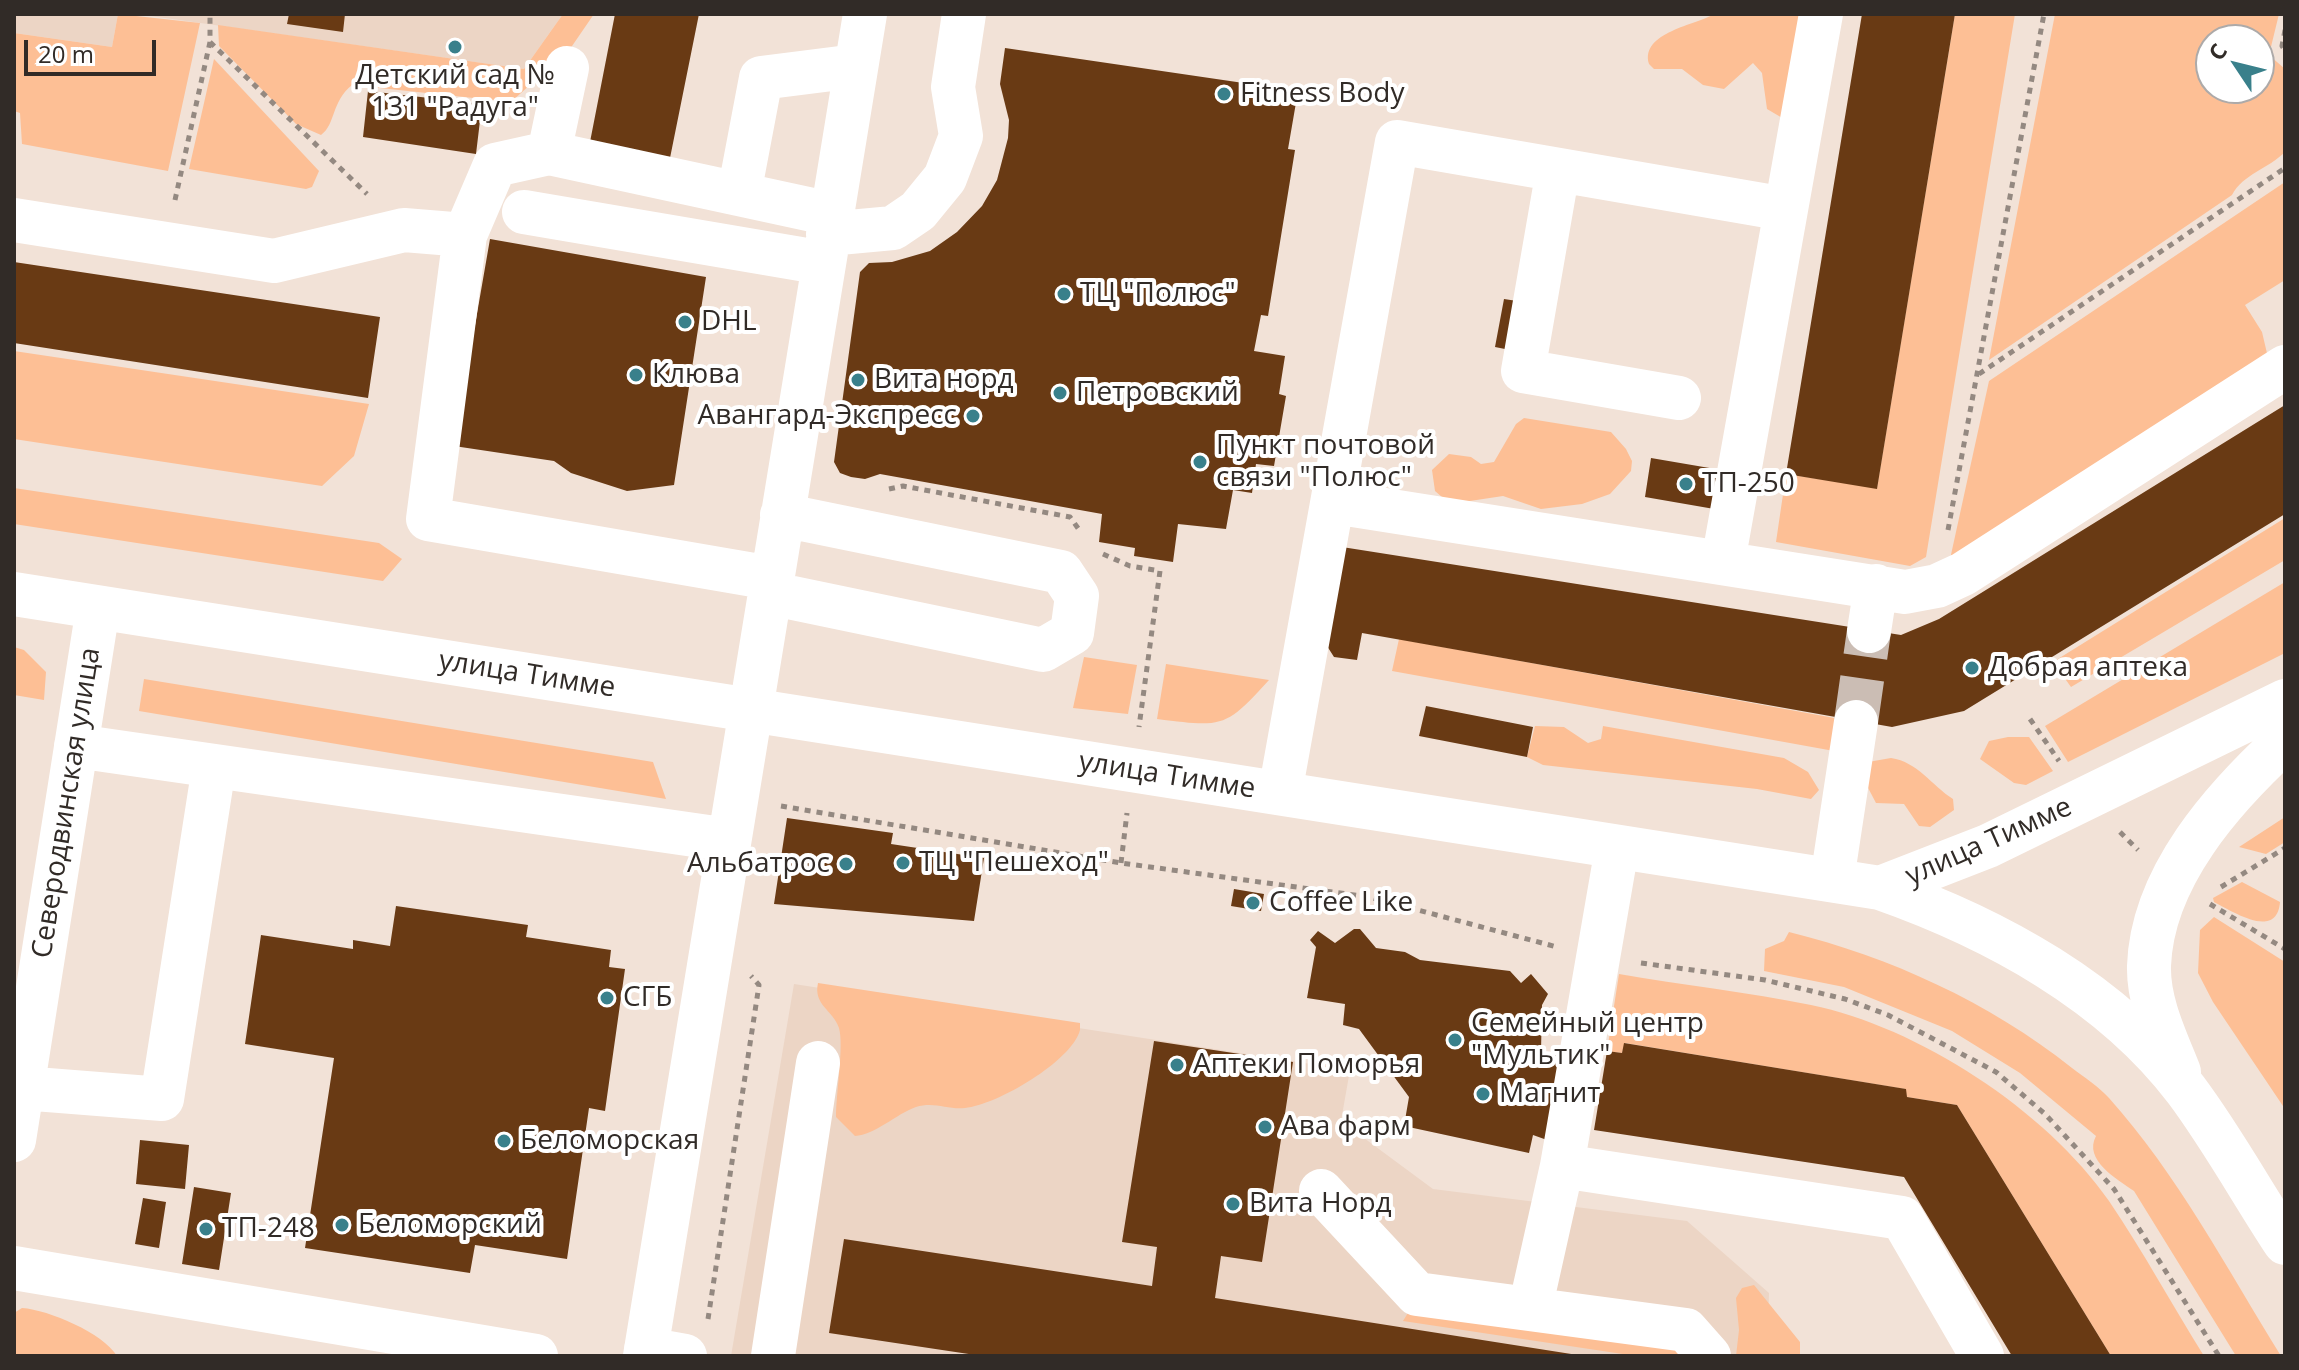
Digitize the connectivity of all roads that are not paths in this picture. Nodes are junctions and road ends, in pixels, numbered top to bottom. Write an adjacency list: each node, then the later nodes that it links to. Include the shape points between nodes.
1 (865, 14): 4 (main road)
2 (964, 14): 13 (main road, via 953,87 961,136 945,178 918,211 893,228)
3 (1821, 14): 9 (main road)
4 (856, 66): 8 (main road, via 761,78); 13 (main road)
5 (567, 68): 6 (main road)
6 (549, 153): 8 (main road); 12 (main road, via 495,165)
7 (1558, 170): 9 (main road); 15 (main road, via 1523,371); 16 (main road, via 1397,142)
8 (739, 194): 13 (main road)
9 (1785, 209): 18 (main road)
10 (524, 212): 13 (main road)
11 (14, 220): 12 (main road, via 274,261 404,230)
12 (465, 235): 19 (main road, via 428,519)
13 (828, 237): 17 (main road)
14 (2285, 367): 20 (main road, via 1963,574 1905,592)
15 (1679, 398)
16 (1334, 502): 18 (main road); 30 (main road)
17 (782, 515): 19 (main road); 19 (main road, via 1061,572 1077,596 1072,633 1043,650)
18 (1723, 562): 20 (main road)
19 (770, 586): 25 (main road)
20 (1876, 586): 23 (main road)
21 (14, 594): 22 (main road, улица Тимме)
22 (98, 608): 25 (main road, улица Тимме); 28 (main road, Северодвинская улица)
23 (1869, 631)
24 (2285, 701): 34 (main road, улица Тимме, via 1988,846)
25 (749, 710): 30 (main road, улица Тимме); 31 (main road)
26 (1856, 722): 33 (main road)
27 (2285, 741): 37 (main road, via 2205,830 2173,879 2155,926 2149,969 2156,1013)
28 (76, 746): 29 (main road); 36 (main road, Северодвинская улица)
29 (214, 767): 31 (main road); 36 (main road, via 162,1099)
30 (1280, 793): 32 (main road, улица Тимме)
31 (730, 830): 44 (main road)
32 (1617, 848): 33 (main road, улица Тимме); 39 (main road)
33 (1832, 880): 34 (main road, улица Тимме)
34 (1880, 888): 37 (main road, via 1994,936 2064,979 2128,1030)
35 (818, 1063): 46 (main road)
36 (20, 1077): 38 (main road, Северодвинская улица)
37 (2185, 1089): 41 (main road)
38 (14, 1140)
39 (1562, 1166): 43 (main road); 48 (main road, via 1902,1218)
40 (1321, 1191): 43 (main road, via 1417,1294)
41 (2285, 1243)
42 (14, 1268): 45 (main road)
43 (1530, 1309): 47 (main road, via 1686,1330)
44 (659, 1354)
45 (536, 1356)
46 (773, 1356)
47 (1709, 1356)
48 (1982, 1356)

